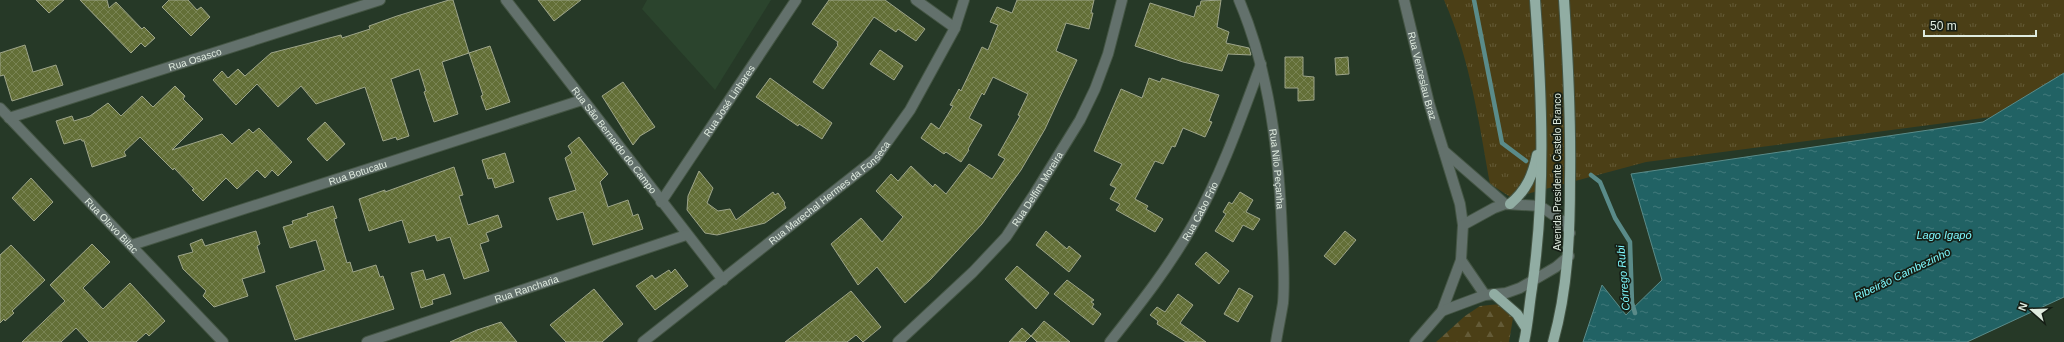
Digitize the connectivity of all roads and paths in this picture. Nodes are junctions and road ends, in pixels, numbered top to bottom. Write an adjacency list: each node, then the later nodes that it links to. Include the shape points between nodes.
1 (380, 0): 15 (street, Rua Osasco)
2 (506, 0): 13 (street, Rua São Bernardo do Campo)
3 (796, 0): 18 (street, Rua José Linhares)
4 (916, 0): 11 (street)
5 (964, 0): 11 (street, Rua Marechal Hermes da Fonseca)
6 (1122, 0): 35 (street, Rua Delfim Moreira, via 1108,54 1095,90 1035,193 1006,237 974,272)
7 (1239, 0): 12 (street, Rua Nilo Peçanha)
8 (1404, 0): 17 (street, Rua Venceslau Braz)
9 (1535, 0): 16 (main road, Avenida Presidente Castelo Branco)
10 (1564, 0): 22 (main road, Avenida Presidente Castelo Branco, via 1570,120)
11 (955, 28): 28 (street, Rua Marechal Hermes da Fonseca, via 910,110 875,159)
12 (1261, 64): 36 (street, Rua Cabo Frio, via 1230,147 1194,223 1151,291); 37 (street, Rua Nilo Peçanha, via 1276,154 1281,217 1283,303)
13 (582, 100): 18 (street, Rua São Bernardo do Campo); 24 (street, Rua Botucatu)
14 (0, 108): 15 (street, Rua Olavo Bilac)
15 (9, 118): 24 (street, Rua Olavo Bilac)
16 (1541, 132): 19 (main road, via 1532,173 1524,191); 20 (main road, Avenida Presidente Castelo Branco)
17 (1442, 150): 19 (street); 21 (street, Rua Venceslau Braz, via 1457,191)
18 (661, 202): 23 (street, Rua São Bernardo do Campo)
19 (1508, 204): 20 (street); 21 (street, via 1494,208)
20 (1540, 206): 22 (street, via 1564,222); 27 (main road, Avenida Presidente Castelo Branco, via 1538,250)
21 (1463, 225): 26 (street)
22 (1570, 233): 25 (main road, Avenida Presidente Castelo Branco)
23 (686, 235): 28 (street, Rua São Bernardo do Campo); 33 (street, Rua Rancharia)
24 (132, 245): 32 (street, Rua Olavo Bilac)
25 (1569, 256): 27 (street, via 1556,267); 40 (main road, Avenida Presidente Castelo Branco)
26 (1461, 260): 29 (street); 30 (street)
27 (1533, 279): 29 (street, via 1520,288); 31 (main road, Avenida Presidente Castelo Branco)
28 (723, 280): 34 (street, Rua Marechal Hermes da Fonseca)
29 (1489, 294): 30 (street); 31 (main road, via 1518,314)
30 (1442, 311): 38 (street)
31 (1526, 328): 39 (main road, Avenida Presidente Castelo Branco)
32 (223, 342)
33 (367, 342)
34 (643, 342)
35 (898, 342)
36 (1110, 342)
37 (1276, 342)
38 (1415, 342)
39 (1524, 342)
40 (1553, 342)

